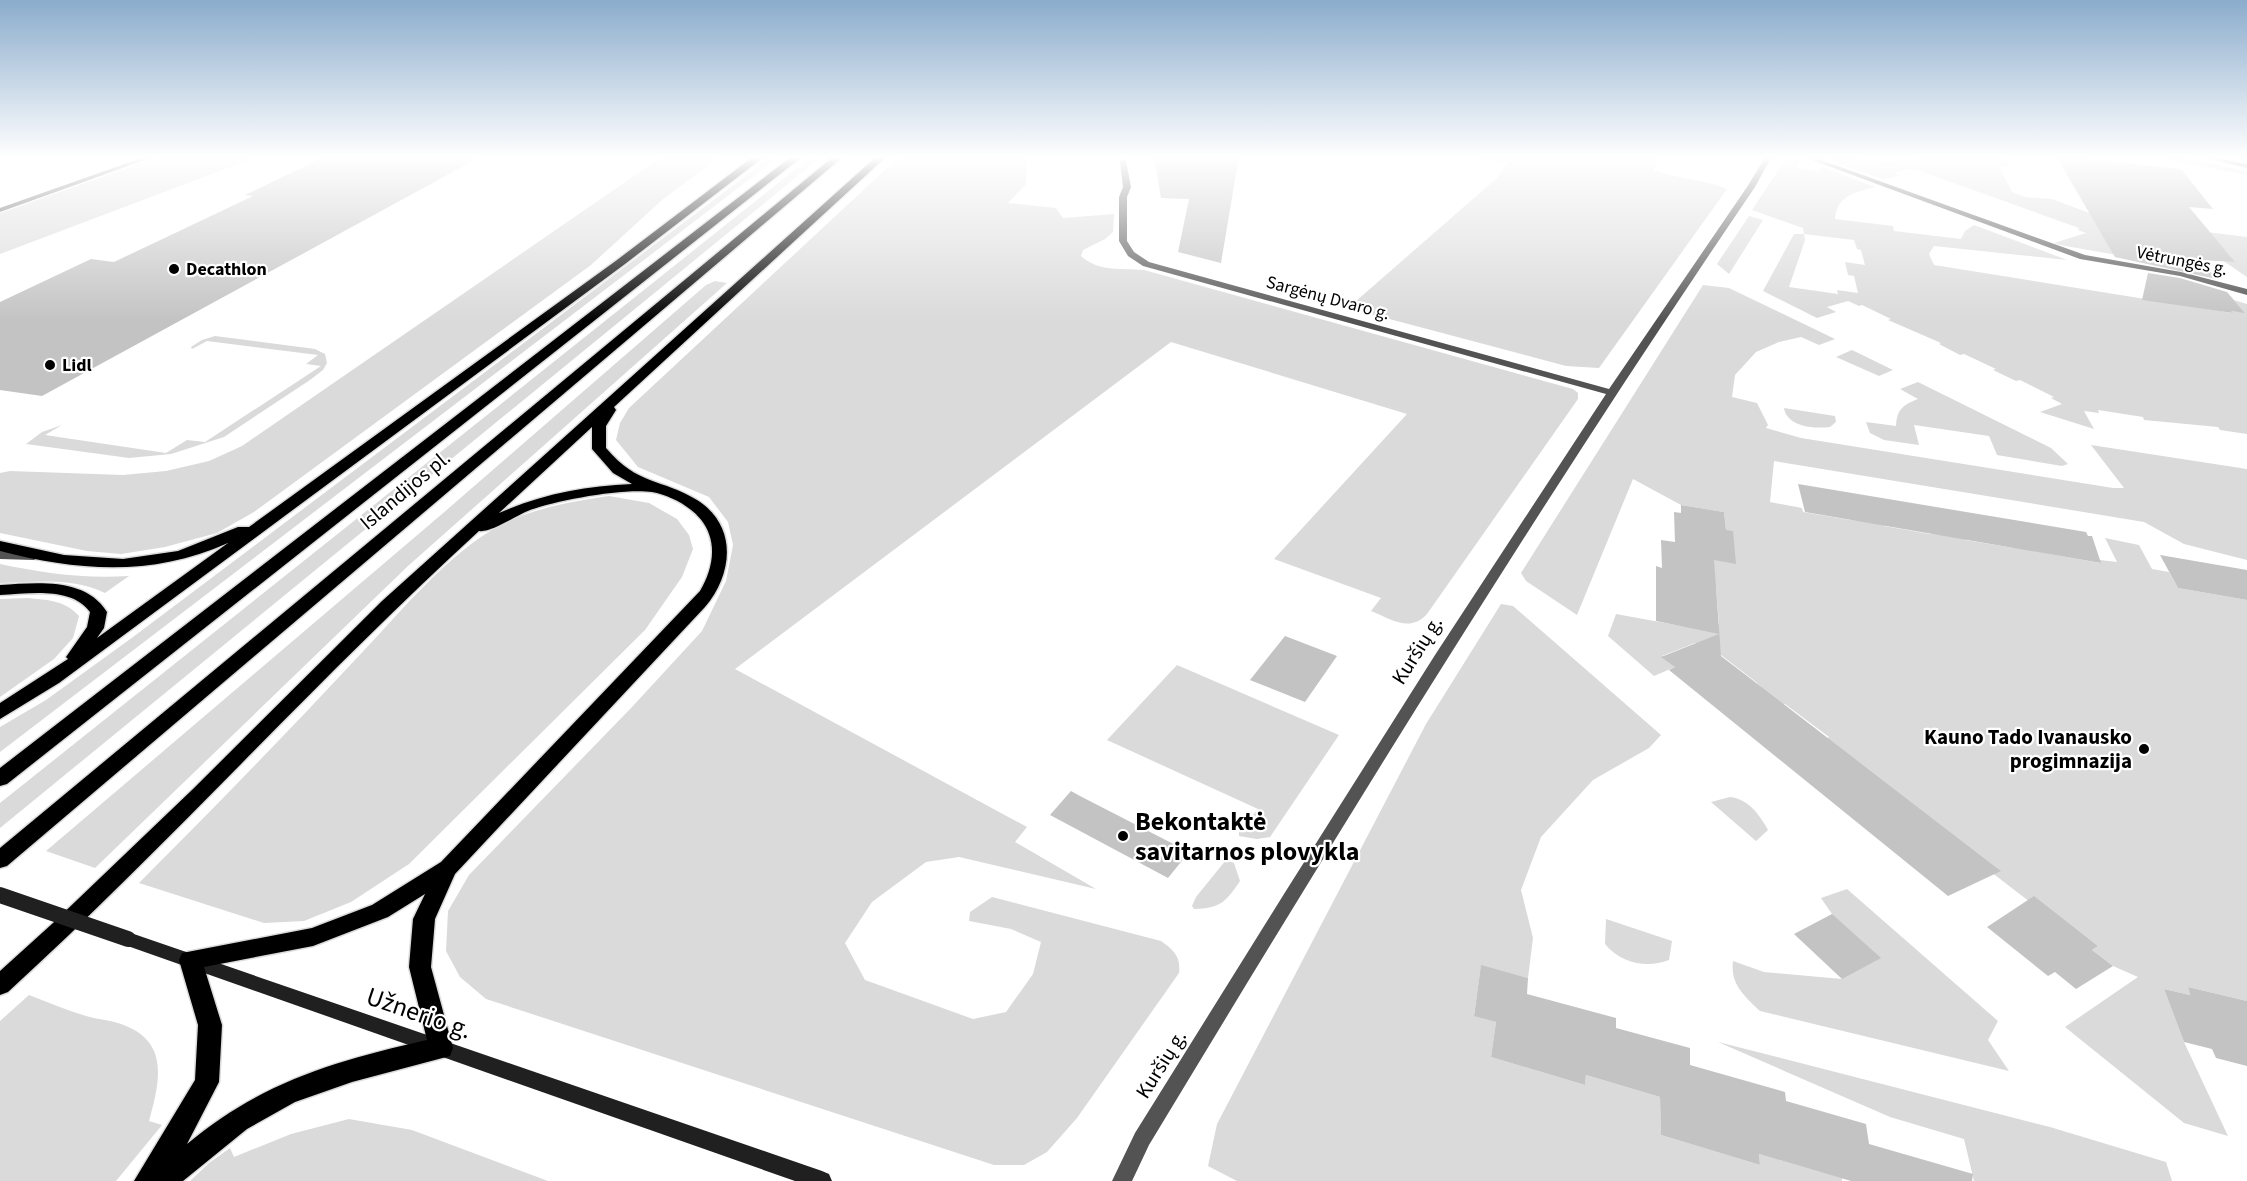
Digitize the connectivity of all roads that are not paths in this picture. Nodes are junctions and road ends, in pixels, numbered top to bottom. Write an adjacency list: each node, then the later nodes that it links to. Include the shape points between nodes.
1 (687, 211): 12 (highway)
2 (726, 211): 20 (highway, Islandijos pl.)
3 (774, 211): 21 (highway, Islandijos pl.)
4 (821, 211): 10 (highway)
5 (1123, 211): 9 (street, Sargėnų Dvaro g., via 1123,241 1131,254 1146,264)
6 (1735, 211): 9 (street, Kuršių g.)
7 (1956, 211): 8 (street, Vėtrungės g., via 2083,257 2181,274)
8 (2247, 292)
9 (1611, 393): 30 (street, Kuršių g., via 1412,701 1142,1139)
10 (616, 398): 11 (highway, via 599,426 599,449 617,469); 14 (highway)
11 (650, 488): 14 (highway, via 552,497 508,513); 22 (highway, via 679,497 705,513 719,534 720,559 710,587)
12 (288, 506): 16 (highway, via 186,555 93,565); 18 (highway)
13 (0, 546): 16 (highway)
14 (451, 546): 25 (highway, via 61,930)
15 (0, 555): 16 (street)
16 (36, 556)
17 (0, 590): 18 (highway, via 66,591 88,598 99,612 95,628 81,651)
18 (53, 679): 19 (highway)
19 (0, 712)
20 (0, 779)
21 (0, 860)
22 (448, 868): 24 (highway, via 380,911 313,937); 26 (highway, via 424,919 420,967)
23 (0, 895): 24 (main road, Užnerio g., bridge)
24 (190, 960): 26 (main road, Užnerio g.); 27 (highway, via 210,1025 207,1082)
25 (0, 985)
26 (441, 1048): 28 (highway, via 339,1073 265,1104 205,1145); 29 (main road, Užnerio g.)
27 (147, 1181)
28 (163, 1181)
29 (822, 1181)
30 (1122, 1181)

